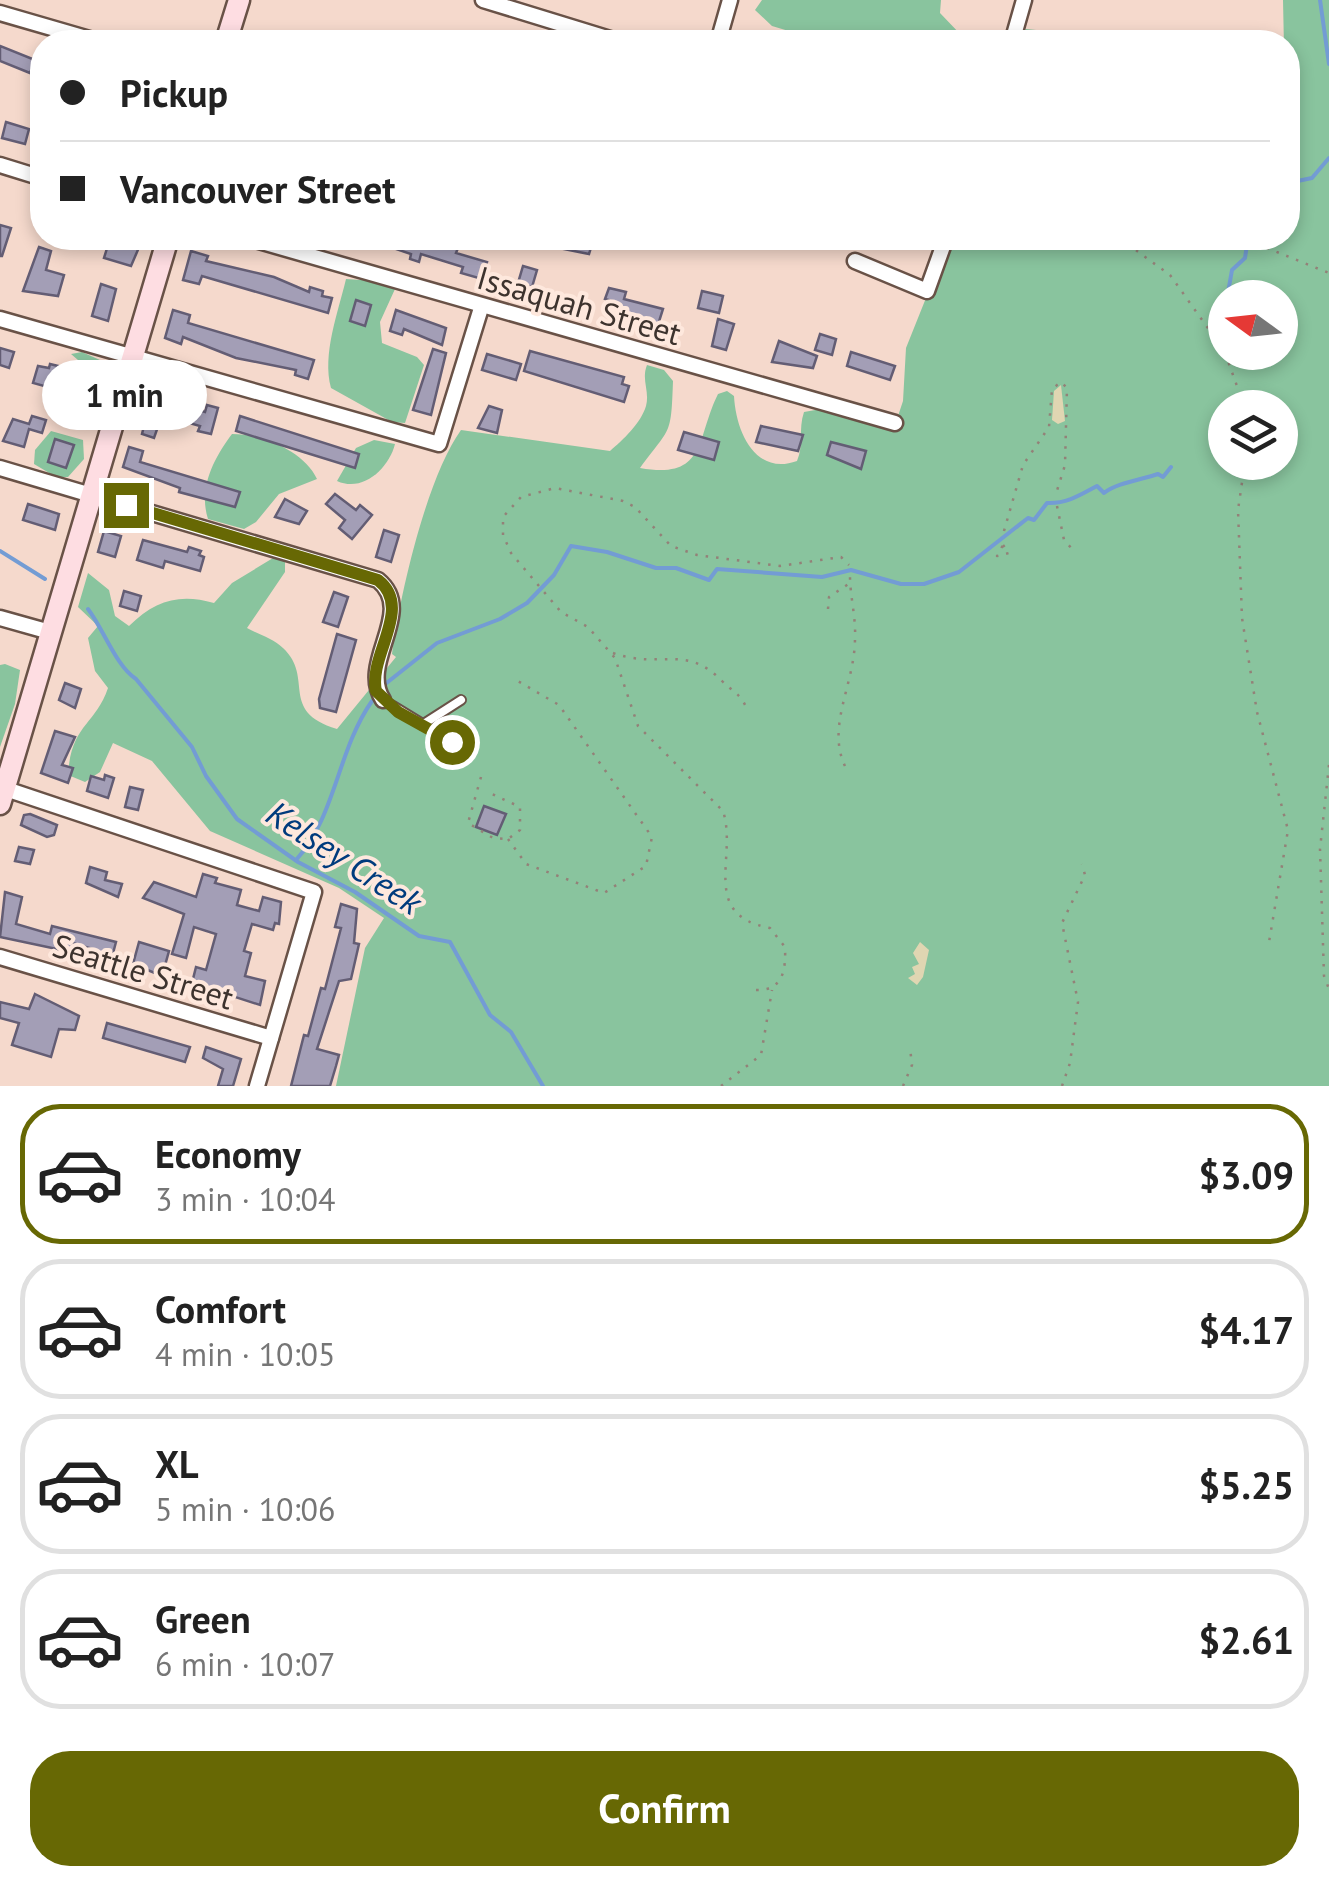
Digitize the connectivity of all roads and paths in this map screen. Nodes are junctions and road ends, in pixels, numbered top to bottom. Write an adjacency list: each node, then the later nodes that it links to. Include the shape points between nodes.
1 (238, 0): 7 (street)
2 (483, 0): 8 (street)
3 (730, 0): 9 (street)
4 (1024, 0): 10 (street)
5 (0, 13): 6 (street)
6 (59, 30)
7 (229, 30)
8 (581, 30)
9 (721, 30)
10 (1015, 30)
11 (0, 165): 12 (street)
12 (30, 174)
13 (164, 250): 23 (street)
14 (288, 250): 20 (street, Issaquah Street)
15 (942, 250): 18 (street, via 927,291)
16 (1136, 250): 22 (path, via 1170,275)
17 (1272, 250): 19 (path)
18 (855, 260)
19 (1329, 272)
20 (481, 308): 23 (street, via 440,444); 24 (street, Issaquah Street)
21 (0, 319): 23 (street)
22 (1208, 328)
23 (132, 357): 27 (street)
24 (895, 423)
25 (0, 468): 27 (street)
26 (1243, 480): 52 (path, via 1242,618 1257,712 1288,830)
27 (92, 496): 37 (street); 40 (street, via 370,576 390,594 374,682)
28 (1055, 496): 30 (path, via 1066,464 1068,388 1061,382 1052,390 1044,439 1014,488)
29 (1057, 506): 31 (path, via 1064,540)
30 (1004, 531)
31 (1073, 550)
32 (849, 565): 38 (path, via 841,557 780,566 697,554 670,546 623,501 545,488 521,497 502,526 511,554 560,612 588,627)
33 (850, 576): 34 (path)
34 (850, 583): 35 (path, via 829,597); 46 (path, via 853,676 836,739)
35 (828, 609)
36 (0, 618): 37 (street)
37 (50, 632): 48 (street)
38 (611, 653): 42 (path, via 669,662 692,658 738,692); 54 (path, via 638,726 724,811 726,894 745,920 770,928 785,947 782,976)
39 (516, 680): 50 (path, via 559,705 644,821 653,847 646,866 604,892 526,864)
40 (383, 700): 43 (lane)
41 (461, 700): 43 (lane)
42 (747, 709)
43 (422, 725): 44 (lane)
44 (452, 742)
45 (1329, 765): 55 (path, via 1320,849)
46 (845, 766)
47 (481, 777): 50 (path, via 468,823)
48 (2, 794): 57 (street, via 314,892)
49 (492, 794): 50 (path, via 523,814 520,830)
50 (508, 839)
51 (1082, 864): 62 (path, via 1085,875 1062,923 1078,1002)
52 (1268, 948)
53 (0, 957): 57 (street, Seattle Street)
54 (773, 989): 56 (path); 60 (path, via 761,1055)
55 (1329, 989)
56 (756, 990)
57 (271, 1038): 59 (street)
58 (910, 1048): 61 (path, via 912,1065)
59 (258, 1086)
60 (721, 1086)
61 (903, 1086)
62 (1062, 1086)

